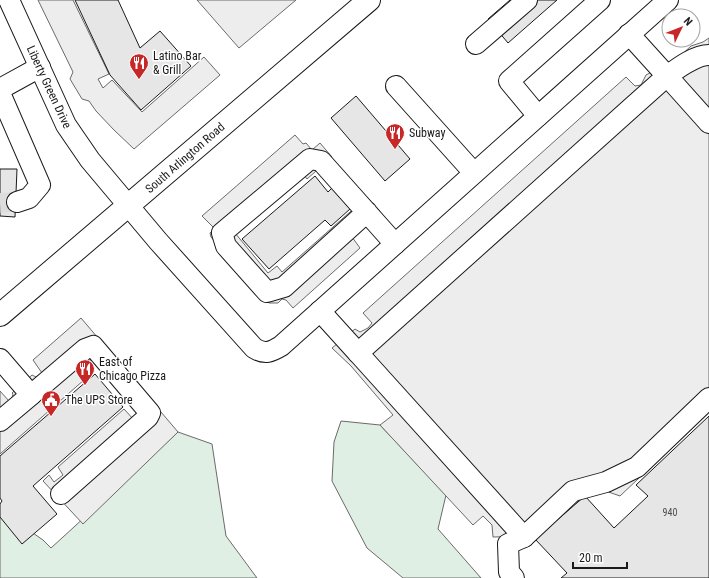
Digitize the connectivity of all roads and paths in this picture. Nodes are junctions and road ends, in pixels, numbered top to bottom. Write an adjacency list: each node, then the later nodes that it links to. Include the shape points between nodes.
1 (9, 0): 9 (street, Liberty Green Drive)
2 (369, 0): 18 (main road, South Arlington Road)
3 (527, 0): 7 (street)
4 (600, 0): 14 (street, via 509,81)
5 (668, 0): 6 (street)
6 (630, 34): 10 (street); 14 (street)
7 (476, 44)
8 (709, 55): 10 (street, via 689,62)
9 (40, 67): 12 (street); 18 (street, Liberty Green Drive, via 66,125 90,160)
10 (667, 76): 15 (street); 23 (street)
11 (396, 86): 16 (street)
12 (0, 89)
13 (0, 94): 17 (street, via 40,185 29,198)
14 (538, 116): 16 (street)
15 (709, 123)
16 (474, 173): 20 (street)
17 (17, 202)
18 (128, 206): 21 (street, Liberty Green Drive, via 260,352 281,346); 22 (main road, South Arlington Road)
19 (367, 212): 19 (street, via 321,161 310,159 222,233 226,246 267,292 284,286); 20 (street)
20 (395, 244): 21 (street)
21 (320, 311): 23 (street)
22 (0, 315)
23 (358, 353): 29 (street)
24 (0, 359): 25 (street)
25 (31, 395): 27 (street); 28 (street, via 85,348 93,346 150,413)
26 (709, 398): 29 (street, via 637,467 606,482 572,491)
27 (0, 421)
28 (62, 494)
29 (524, 537): 30 (street, via 508,544 509,572)
30 (514, 578)

